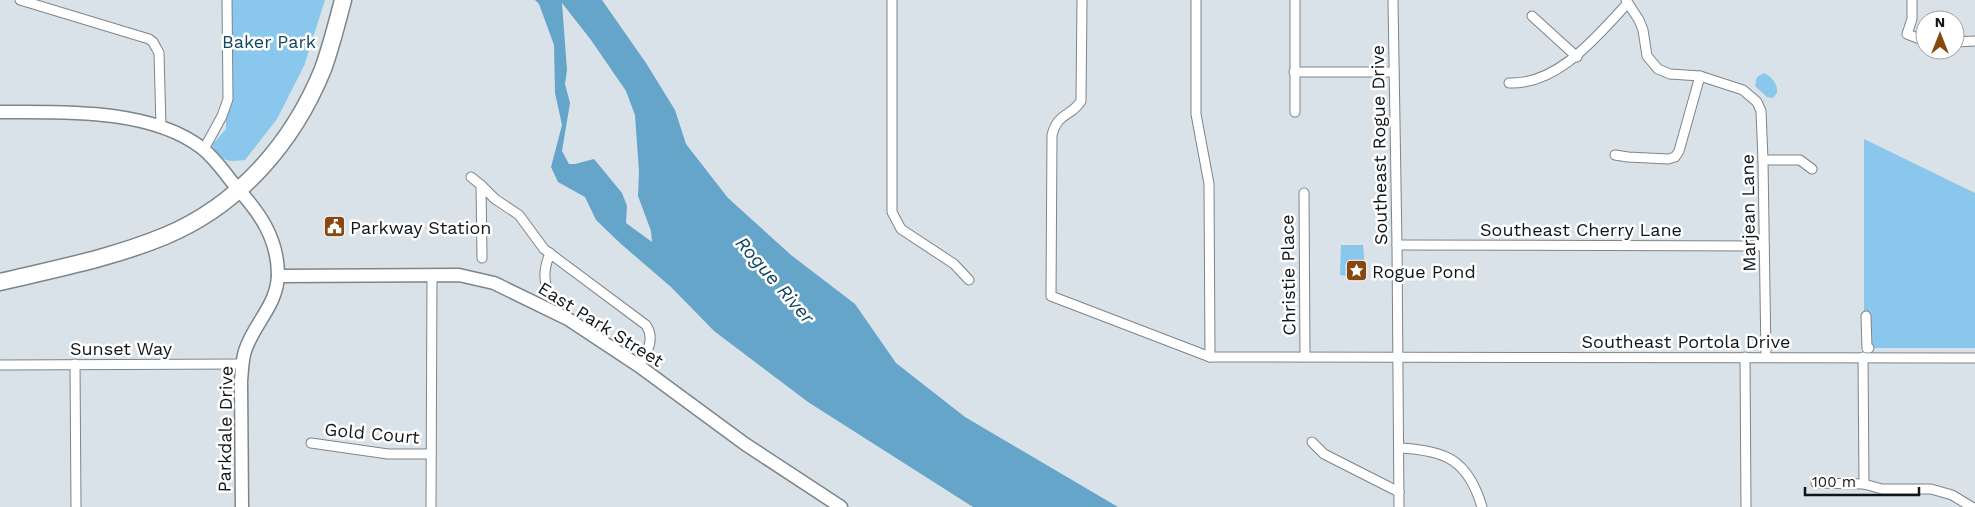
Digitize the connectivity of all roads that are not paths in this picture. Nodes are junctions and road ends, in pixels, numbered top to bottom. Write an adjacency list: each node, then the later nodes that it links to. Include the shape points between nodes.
1 (20, 0): 20 (street, via 154,42 159,52)
2 (227, 0): 21 (street, via 228,99)
3 (343, 0): 27 (highway, via 325,62 304,108 278,148)
4 (892, 0): 35 (street, via 892,212 901,229 954,264)
5 (1082, 0): 41 (street, via 1081,101 1059,119 1052,135 1051,296)
6 (1196, 0): 41 (street, via 1196,114 1209,184)
7 (1295, 0): 14 (street)
8 (1393, 0): 15 (street, Southeast Rogue Drive)
9 (1912, 0): 12 (street, via 1912,20 1907,34)
10 (1627, 2): 13 (street); 16 (street, Marjean Lane, via 1643,30 1645,50 1651,63 1670,74)
11 (1532, 16): 13 (street)
12 (1915, 38)
13 (1577, 57): 17 (street, via 1532,81)
14 (1294, 72): 15 (street); 19 (street)
15 (1394, 72): 29 (street, Southeast Rogue Drive)
16 (1700, 76): 22 (street, via 1679,151 1674,157); 23 (street, Marjean Lane, via 1743,90 1751,96 1761,111)
17 (1509, 83)
18 (0, 112): 20 (street, via 95,114)
19 (1295, 112)
20 (161, 127): 21 (street)
21 (204, 149): 27 (street)
22 (1616, 155)
23 (1764, 160): 24 (street, via 1800,160); 30 (street, Marjean Lane)
24 (1812, 169)
25 (471, 177): 26 (street)
26 (481, 186): 31 (street, via 518,215); 32 (street)
27 (239, 190): 34 (street, Parkdale Drive, via 270,231); 36 (highway, via 194,222 156,239 105,256)
28 (1304, 193): 40 (street, Christie Place)
29 (1398, 245): 30 (street, Southeast Cherry Lane); 42 (street, Southeast Rogue Drive)
30 (1764, 246): 44 (street, Marjean Lane)
31 (547, 251): 37 (street, via 544,281); 50 (street, via 646,325 650,343)
32 (482, 258)
33 (432, 275): 34 (street, East Park Street); 50 (street, East Park Street, via 478,278 511,290 568,320); 54 (street)
34 (278, 276): 48 (street, Parkdale Drive, via 268,312 250,340)
35 (970, 280)
36 (0, 282)
37 (547, 289)
38 (1866, 316): 39 (street, via 1866,348)
39 (1869, 348)
40 (1305, 356): 41 (street, Southeast Portola Drive); 42 (street, Southeast Portola Drive)
41 (1210, 357)
42 (1398, 357): 43 (street, Southeast Portola Drive); 53 (street, Southeast Rogue Drive)
43 (1745, 357): 44 (street, Southeast Portola Drive); 65 (street)
44 (1766, 357): 45 (street, Southeast Portola Drive)
45 (1863, 357): 46 (street, Southeast Portola Drive); 56 (street)
46 (1975, 358)
47 (75, 364): 48 (street, Sunset Way); 49 (street, Sunset Way); 59 (street)
48 (243, 364): 60 (street, Parkdale Drive)
49 (0, 365)
50 (638, 366): 58 (street, East Park Street)
51 (1312, 442): 57 (street, via 1324,454)
52 (310, 443): 54 (street, Gold Court, via 388,454)
53 (1399, 448): 57 (street, Southeast Rogue Drive); 64 (street, via 1437,452 1453,461 1467,474)
54 (431, 454): 61 (street)
55 (1816, 483): 56 (street)
56 (1864, 484): 66 (street, via 1882,489 1931,489 1952,495)
57 (1399, 492): 63 (street, Southeast Rogue Drive)
58 (830, 503): 62 (street, East Park Street)
59 (76, 507)
60 (242, 507)
61 (431, 507)
62 (841, 507)
63 (1399, 507)
64 (1482, 507)
65 (1746, 507)
66 (1972, 507)

